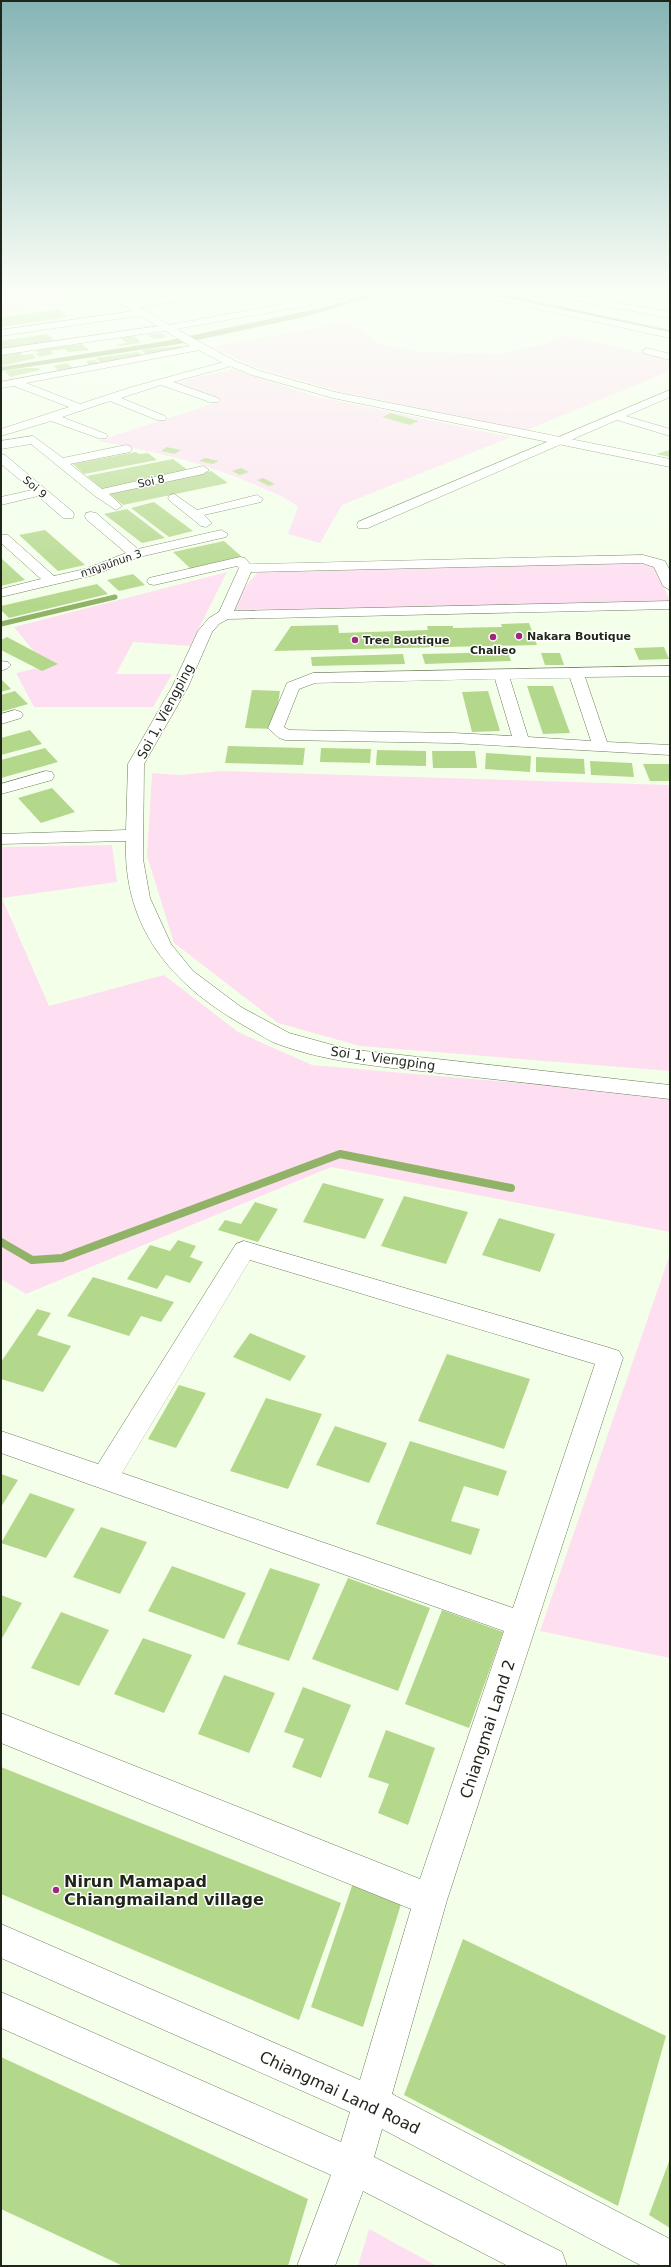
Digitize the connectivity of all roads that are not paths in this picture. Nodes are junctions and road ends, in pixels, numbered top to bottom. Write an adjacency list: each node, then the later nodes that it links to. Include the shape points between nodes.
1 (44, 394): 10 (street)
2 (122, 394): 6 (street)
3 (196, 394): 8 (street)
4 (329, 394): 19 (street)
5 (668, 394): 7 (street)
6 (110, 397): 10 (street); 13 (street)
7 (656, 399): 9 (street); 12 (street)
8 (214, 400)
9 (670, 402)
10 (79, 407): 11 (street)
11 (49, 416): 15 (street); 18 (street)
12 (615, 416): 17 (street); 19 (street)
13 (161, 418)
14 (1, 420): 15 (street)
15 (16, 426): 16 (street)
16 (1, 432)
17 (670, 433)
18 (102, 436)
19 (559, 441): 24 (street); 35 (street)
20 (1, 446): 23 (street, via 33,440)
21 (126, 449): 23 (street)
22 (1, 458): 26 (street, Soi 9)
23 (60, 462): 27 (street)
24 (670, 463)
25 (203, 470): 27 (street, Soi 8)
26 (41, 492): 30 (street); 33 (street, Soi 9)
27 (99, 493): 31 (street)
28 (174, 498): 32 (street)
29 (257, 499): 32 (street)
30 (1, 501)
31 (116, 506)
32 (194, 514): 37 (street, กาญจน์กนก 3, via 221,534)
33 (68, 515)
34 (91, 516): 37 (street)
35 (363, 525)
36 (3, 538): 39 (street)
37 (136, 554): 39 (street, กาญจน์กนก 3, via 89,572)
38 (246, 568): 40 (street, via 240,562); 41 (street, via 642,559 660,564); 44 (street, Soi 1, Viengping)
39 (51, 581): 42 (street, กาญจน์กนก 3)
40 (154, 581)
41 (670, 586)
42 (1, 593)
43 (670, 606): 44 (street)
44 (225, 615): 54 (street, Soi 1, Viengping, via 214,621 206,631 180,687 136,764)
45 (670, 671): 46 (street)
46 (576, 674): 47 (street); 49 (street)
47 (501, 675): 48 (street); 48 (street, via 313,678 292,686 276,728 285,735)
48 (521, 741): 49 (street)
49 (600, 744): 50 (street)
50 (670, 750)
51 (46, 776): 52 (street)
52 (1, 789)
53 (1, 824): 55 (street)
54 (134, 835): 55 (street); 56 (street, Soi 1, Viengping, via 134,859 141,898 162,946 186,975 234,1011 282,1038 347,1056)
55 (7, 839)
56 (670, 1092)
57 (1, 1442): 58 (street)
58 (104, 1478): 59 (street); 59 (street, Chiangmai Land 2, via 244,1250 610,1358)
59 (522, 1624): 61 (street, Chiangmai Land 2)
60 (1, 1728): 61 (street)
61 (430, 1900): 64 (street, Chiangmai Land 2)
62 (1, 1941): 64 (street, Chiangmai Land Road)
63 (1, 2010): 65 (street)
64 (371, 2103): 65 (street, Chiangmai Land 2); 66 (street, Chiangmai Land Road)
65 (353, 2166): 67 (street, Chiangmai Land 2); 68 (street)
66 (670, 2260)
67 (316, 2266)
68 (548, 2266)

